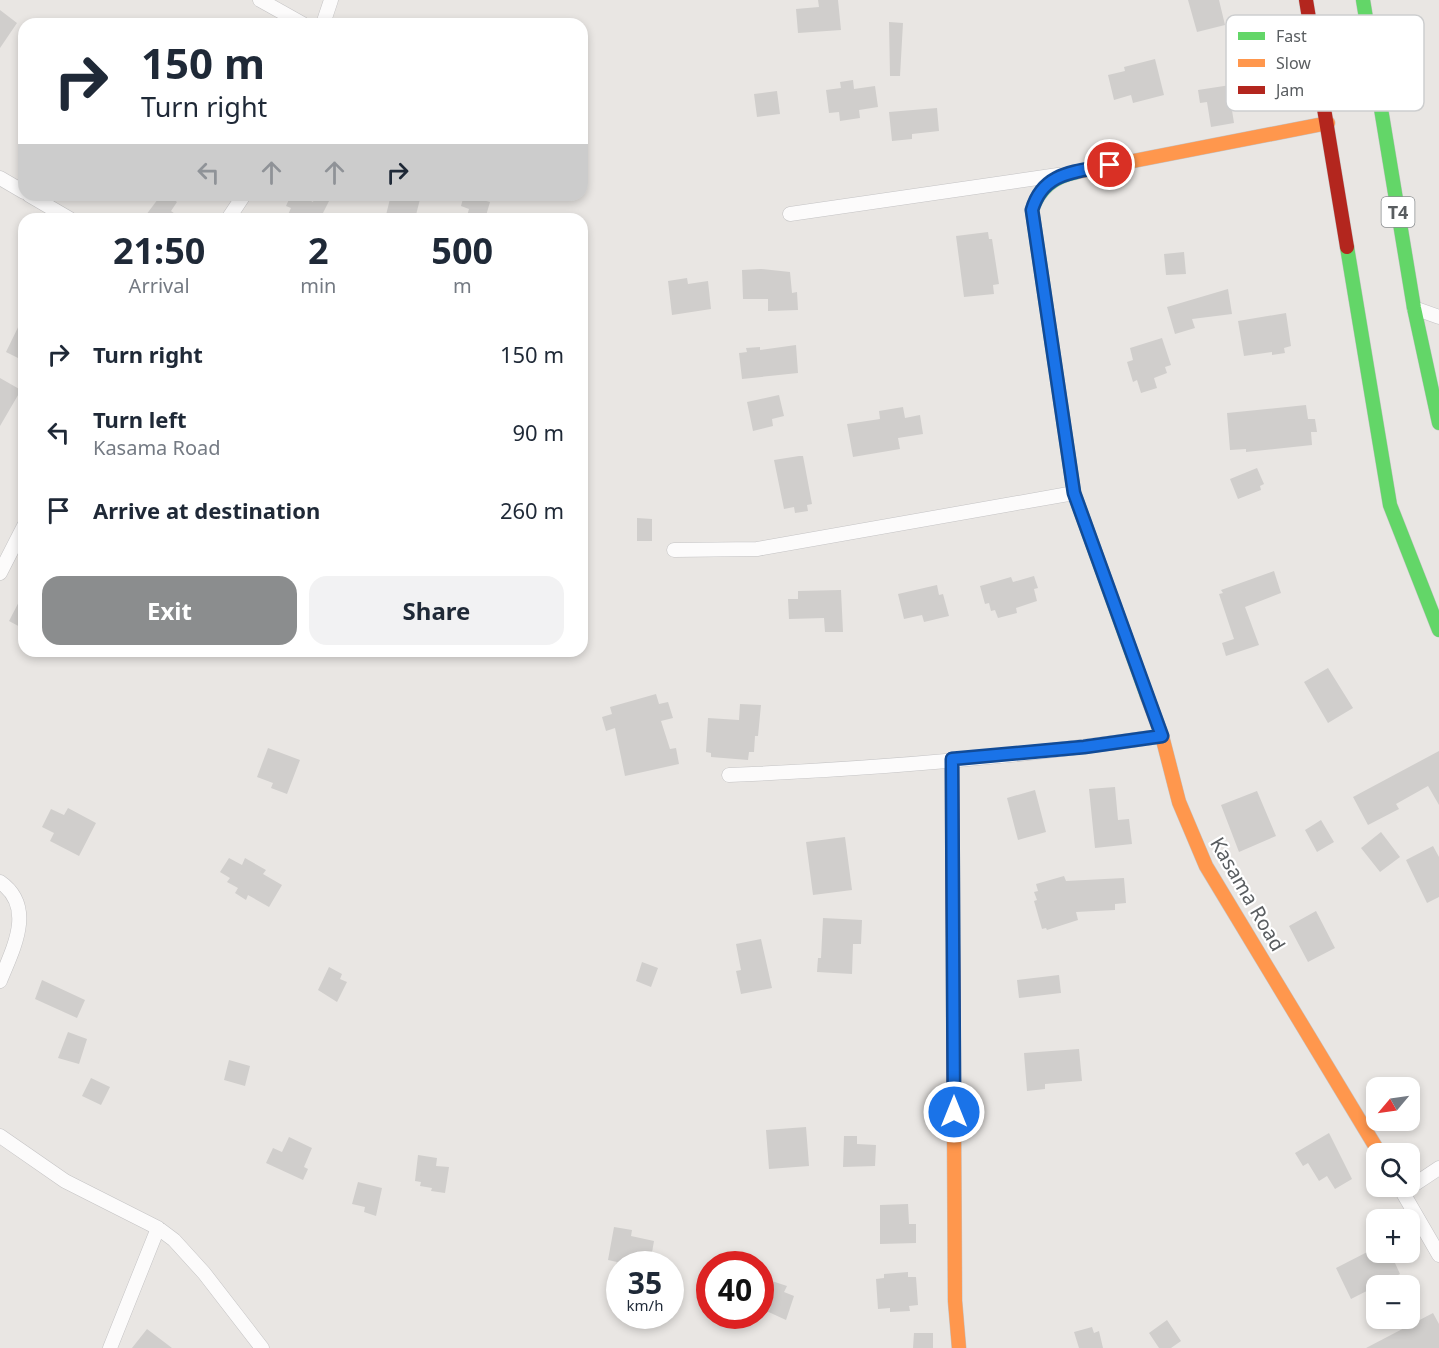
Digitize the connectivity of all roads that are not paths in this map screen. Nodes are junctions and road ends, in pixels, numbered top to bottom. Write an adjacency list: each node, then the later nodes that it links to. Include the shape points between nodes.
1 (260, 0): 7 (street)
2 (331, 0): 8 (street)
3 (1306, 0): 5 (main road)
4 (1363, 0): 6 (main road, T4)
5 (1309, 15)
6 (1365, 15)
7 (292, 18)
8 (325, 18)
9 (1326, 111): 11 (main road)
10 (1381, 111): 18 (main road, T4)
11 (1328, 123): 12 (main road, Kasama Road); 25 (main road, via 1390,505)
12 (1066, 174): 17 (street); 21 (main road, Kasama Road, via 1037,193 1032,210)
13 (0, 178): 14 (street)
14 (18, 188)
15 (39, 201): 16 (street)
16 (60, 213)
17 (790, 214)
18 (1414, 308): 19 (street); 20 (main road, T4)
19 (1439, 316)
20 (1439, 423)
21 (1074, 493): 23 (street, via 756,549); 26 (main road, Kasama Road)
22 (18, 538): 24 (street)
23 (675, 550)
24 (0, 573)
25 (1439, 630)
26 (1162, 736): 27 (street); 32 (main road, Kasama Road, via 1179,802 1206,866)
27 (952, 759): 28 (street); 40 (main road, via 955,1301)
28 (729, 775)
29 (4, 885): 30 (street, via 16,898 20,911 19,936)
30 (0, 981)
31 (0, 1136): 36 (street, via 65,1181)
32 (1373, 1143)
33 (1439, 1168): 34 (street)
34 (1420, 1178)
35 (1406, 1197): 37 (street)
36 (158, 1228): 38 (street); 39 (street, via 204,1273)
37 (1439, 1255)
38 (111, 1348)
39 (262, 1348)
40 (959, 1348)

